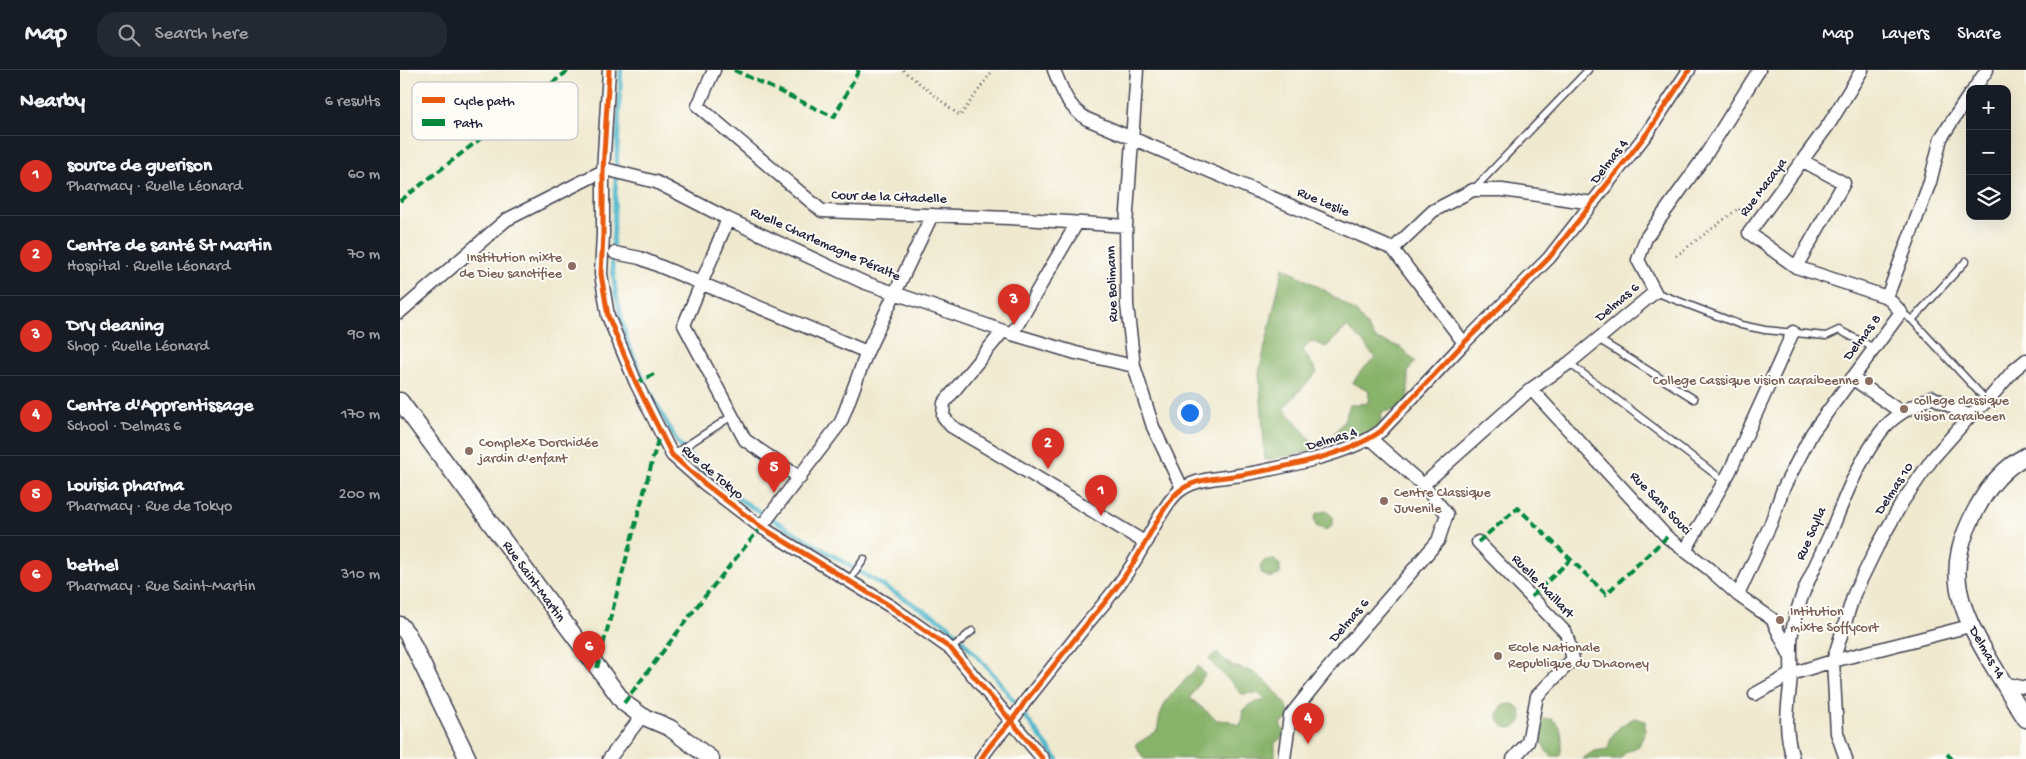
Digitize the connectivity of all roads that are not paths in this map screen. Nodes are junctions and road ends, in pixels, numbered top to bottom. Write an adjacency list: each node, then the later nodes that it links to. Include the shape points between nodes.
1 (609, 70): 14 (street, Rue de Tokyo)
2 (714, 70): 17 (street, Cour de la Citadelle, via 698,106 822,211)
3 (1054, 70): 12 (street, Rue Leslie, via 1065,96 1078,113)
4 (1137, 70): 12 (street, Rue Bolimann)
5 (1588, 70): 15 (lane)
6 (1689, 70): 16 (street, Delmas 4, via 1648,132)
7 (1759, 70): 26 (street, Delmas 6, via 1705,156 1646,238 1638,260)
8 (1862, 70): 13 (street, Rue Macaya)
9 (1987, 70): 10 (street)
10 (1977, 85)
11 (1966, 100): 28 (street, via 1940,138 1930,182)
12 (1132, 137): 20 (street, Rue Bolimann); 21 (street, Rue Leslie)
13 (1803, 161): 24 (street, via 1844,183); 24 (street, Rue Macaya, via 1749,233)
14 (606, 170): 18 (street, Ruelle Charlemagne Péralte, via 656,182); 29 (street, via 506,220); 50 (street, Rue de Tokyo, via 601,274 608,316 636,383)
15 (1473, 190): 16 (street, via 1502,190); 21 (street, via 1433,211)
16 (1593, 203): 35 (street, Delmas 4, via 1549,258)
17 (932, 215): 19 (street, Cour de la Citadelle); 27 (street)
18 (728, 219): 25 (street); 27 (street, Ruelle Charlemagne Péralte, via 864,282)
19 (1078, 223): 20 (street, Cour de la Citadelle); 32 (street)
20 (1126, 226): 40 (street, Rue Bolimann, via 1127,305)
21 (1393, 249): 35 (street, Rue Leslie)
22 (615, 253): 25 (street, via 640,258)
23 (1966, 261): 31 (lane)
24 (1796, 266): 28 (street)
25 (700, 284): 37 (street); 47 (street, via 684,325)
26 (1655, 292): 33 (lane, via 1740,326); 34 (street, Delmas 6)
27 (895, 293): 32 (street, Ruelle Charlemagne Péralte); 37 (street)
28 (1887, 296): 30 (street, Delmas 8)
29 (400, 312)
30 (1901, 312): 31 (lane); 36 (street, Delmas 8)
31 (1912, 320): 45 (lane)
32 (1008, 332): 40 (street, Ruelle Charlemagne Péralte, via 1076,353); 58 (street, via 944,404 943,416 951,426)
33 (1793, 332): 36 (lane, via 1826,336 1839,330); 53 (street)
34 (1598, 339): 39 (street, Delmas 6); 43 (lane)
35 (1464, 342): 49 (street, Delmas 4)
36 (1874, 348): 41 (street, Delmas 8)
37 (867, 352): 52 (street, via 841,422)
38 (2026, 360): 45 (street, Delmas 10)
39 (1569, 363): 42 (street, Delmas 6); 53 (lane)
40 (1134, 366): 55 (street, Rue Bolimann, via 1153,427)
41 (1852, 378): 46 (street); 62 (street, Delmas 8, via 1812,433 1783,488 1771,523)
42 (1531, 389): 54 (street, Delmas 6); 59 (street, Rue Sans Souci, via 1667,537)
43 (1694, 399)
44 (400, 401): 73 (street, Rue Saint-Martin, via 597,668 624,703)
45 (1986, 401): 48 (street, Delmas 10)
46 (1901, 412): 48 (street, Rue Scylla, via 1932,397); 67 (street, Rue Scylla, via 1880,432 1851,482 1806,584 1792,628)
47 (732, 416): 50 (lane); 52 (street, via 745,440)
48 (1970, 416): 68 (street, Delmas 10, via 1933,458 1903,501 1854,594)
49 (1371, 439): 54 (street, Delmas 6); 55 (street, Delmas 4, via 1271,470)
50 (672, 455): 56 (street, Rue de Tokyo)
51 (2026, 456): 64 (street, Delmas 14, via 1992,485 1966,527 1958,555 1957,578)
52 (800, 478): 56 (street)
53 (1724, 480): 59 (street)
54 (1423, 485): 81 (street, Delmas 6, via 1447,514 1438,541 1290,716)
55 (1182, 488): 58 (street, via 1167,504)
56 (761, 527): 61 (street, Rue de Tokyo)
57 (1478, 542): 82 (street, Ruelle Maillart, via 1566,633 1573,659 1537,696 1528,742)
58 (1146, 543): 74 (street, via 1114,592)
59 (1685, 551): 62 (street, Rue Sans Souci)
60 (864, 559): 61 (lane)
61 (851, 578): 66 (street, Rue de Tokyo)
62 (1738, 595): 67 (street, Rue Sans Souci, via 1772,618)
63 (400, 625): 76 (street, via 408,635)
64 (1970, 626): 68 (street); 70 (street, Delmas 14)
65 (972, 631): 66 (lane)
66 (954, 646): 74 (street, Rue de Tokyo, via 972,672)
67 (1790, 656): 69 (street, Rue Scylla)
68 (1833, 661): 69 (street); 84 (street, via 1837,733)
69 (1791, 674): 72 (street); 83 (street, Rue Scylla, via 1786,721)
70 (2003, 683): 71 (street); 75 (street, Delmas 14)
71 (2026, 688)
72 (1755, 694)
73 (642, 716): 77 (street); 78 (street, Rue Saint-Martin, via 670,728)
74 (1014, 719): 79 (street); 80 (street, Rue de Tokyo)
75 (2026, 719)
76 (468, 759)
77 (609, 759)
78 (711, 759)
79 (981, 759)
80 (1043, 759)
81 (1284, 759)
82 (1513, 759)
83 (1793, 759)
84 (1846, 759)

